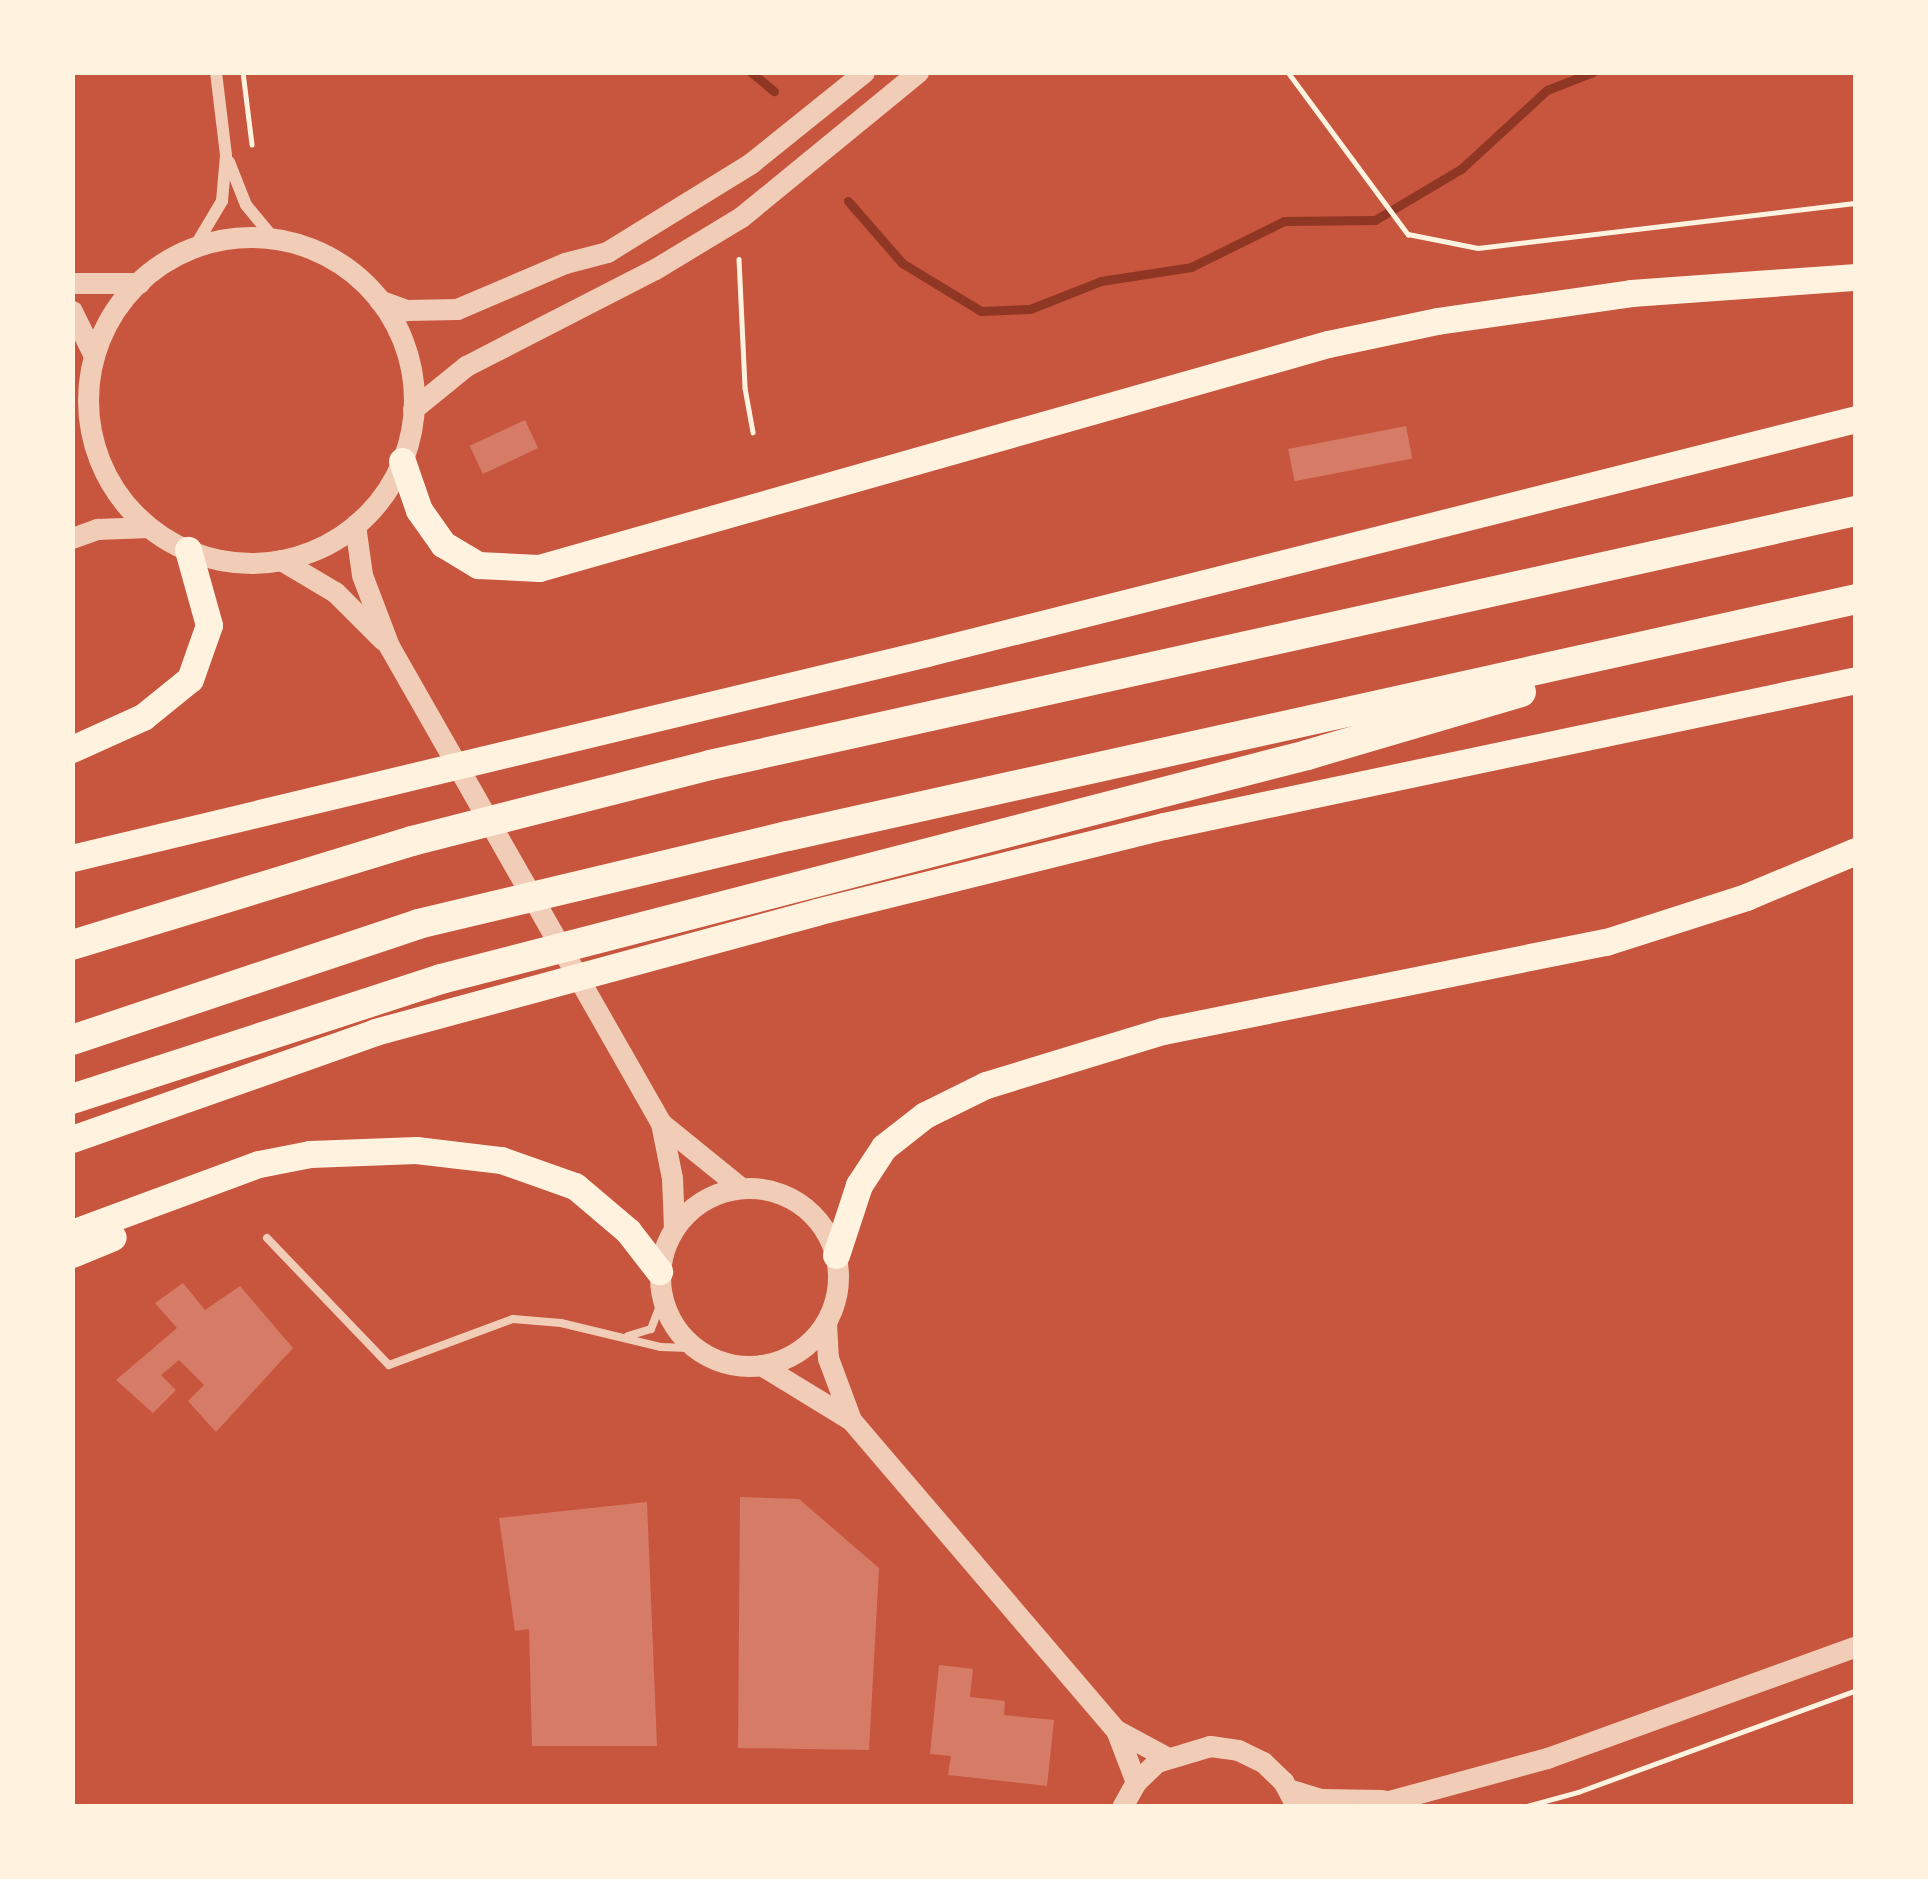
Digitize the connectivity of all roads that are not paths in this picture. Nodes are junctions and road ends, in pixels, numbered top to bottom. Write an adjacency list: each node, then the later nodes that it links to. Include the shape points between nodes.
1 (216, 72): 4 (street)
2 (864, 72): 10 (street, via 752,163 608,252 458,309 406,310)
3 (918, 72): 13 (street, via 740,217 466,366)
4 (226, 155): 5 (street, via 246,206); 6 (street, via 222,201)
5 (275, 240): 6 (street); 10 (street, via 333,260)
6 (194, 248): 8 (street)
7 (1856, 277): 17 (highway, via 1586,299 1328,344 539,568 478,565 443,544 419,510)
8 (139, 283): 9 (street); 12 (street)
9 (72, 284)
10 (379, 300): 13 (street, via 407,356)
11 (72, 311): 12 (street)
12 (94, 356): 14 (street)
13 (413, 409): 17 (street)
14 (88, 410): 16 (street); 20 (street, via 108,480)
15 (1856, 419): 30 (highway)
16 (72, 441)
17 (401, 460): 19 (street)
18 (1856, 511): 31 (highway, via 764,752)
19 (355, 525): 23 (street); 26 (street, via 362,575)
20 (149, 527): 21 (street); 22 (street)
21 (72, 538)
22 (188, 550): 23 (street, via 239,562); 28 (highway, via 208,625 190,679 142,716)
23 (281, 560): 26 (street, via 335,592)
24 (1856, 598): 25 (highway)
25 (1789, 614): 34 (highway, via 418,924); 35 (highway, via 1307,755 441,979)
26 (389, 646): 36 (street)
27 (1856, 680): 37 (highway, via 1163,826 771,924 375,1032)
28 (72, 749)
29 (1856, 851): 44 (highway, via 1606,943 1163,1030 986,1085 925,1115 884,1147 859,1185)
30 (72, 858)
31 (252, 886): 32 (highway); 33 (highway)
32 (72, 927)
33 (72, 945)
34 (72, 1040)
35 (72, 1099)
36 (661, 1124): 39 (street); 40 (street)
37 (72, 1139)
38 (366, 1151): 41 (highway, via 259,1164); 43 (highway, via 262,1175); 45 (highway, via 463,1154 539,1170 605,1207)
39 (741, 1188): 40 (street, via 703,1200); 44 (street, via 770,1190 805,1207)
40 (674, 1227): 45 (street)
41 (72, 1234)
42 (267, 1238): 48 (lane, via 389,1365 513,1319)
43 (72, 1254)
44 (836, 1255): 47 (street, via 837,1294)
45 (659, 1271): 46 (street)
46 (662, 1300): 48 (lane, via 651,1329); 49 (street)
47 (826, 1322): 50 (street, via 793,1354); 51 (street, via 828,1358)
48 (620, 1337): 49 (lane)
49 (694, 1348): 50 (street, via 733,1365)
50 (761, 1365): 51 (street)
51 (851, 1420): 53 (street)
52 (1856, 1646): 57 (street, via 1546,1758)
53 (1116, 1730): 54 (street); 55 (street)
54 (1166, 1757): 55 (street); 56 (street, via 1229,1748 1263,1762)
55 (1136, 1781): 58 (street)
56 (1293, 1798): 57 (street)
57 (1377, 1803)
58 (1122, 1807)

